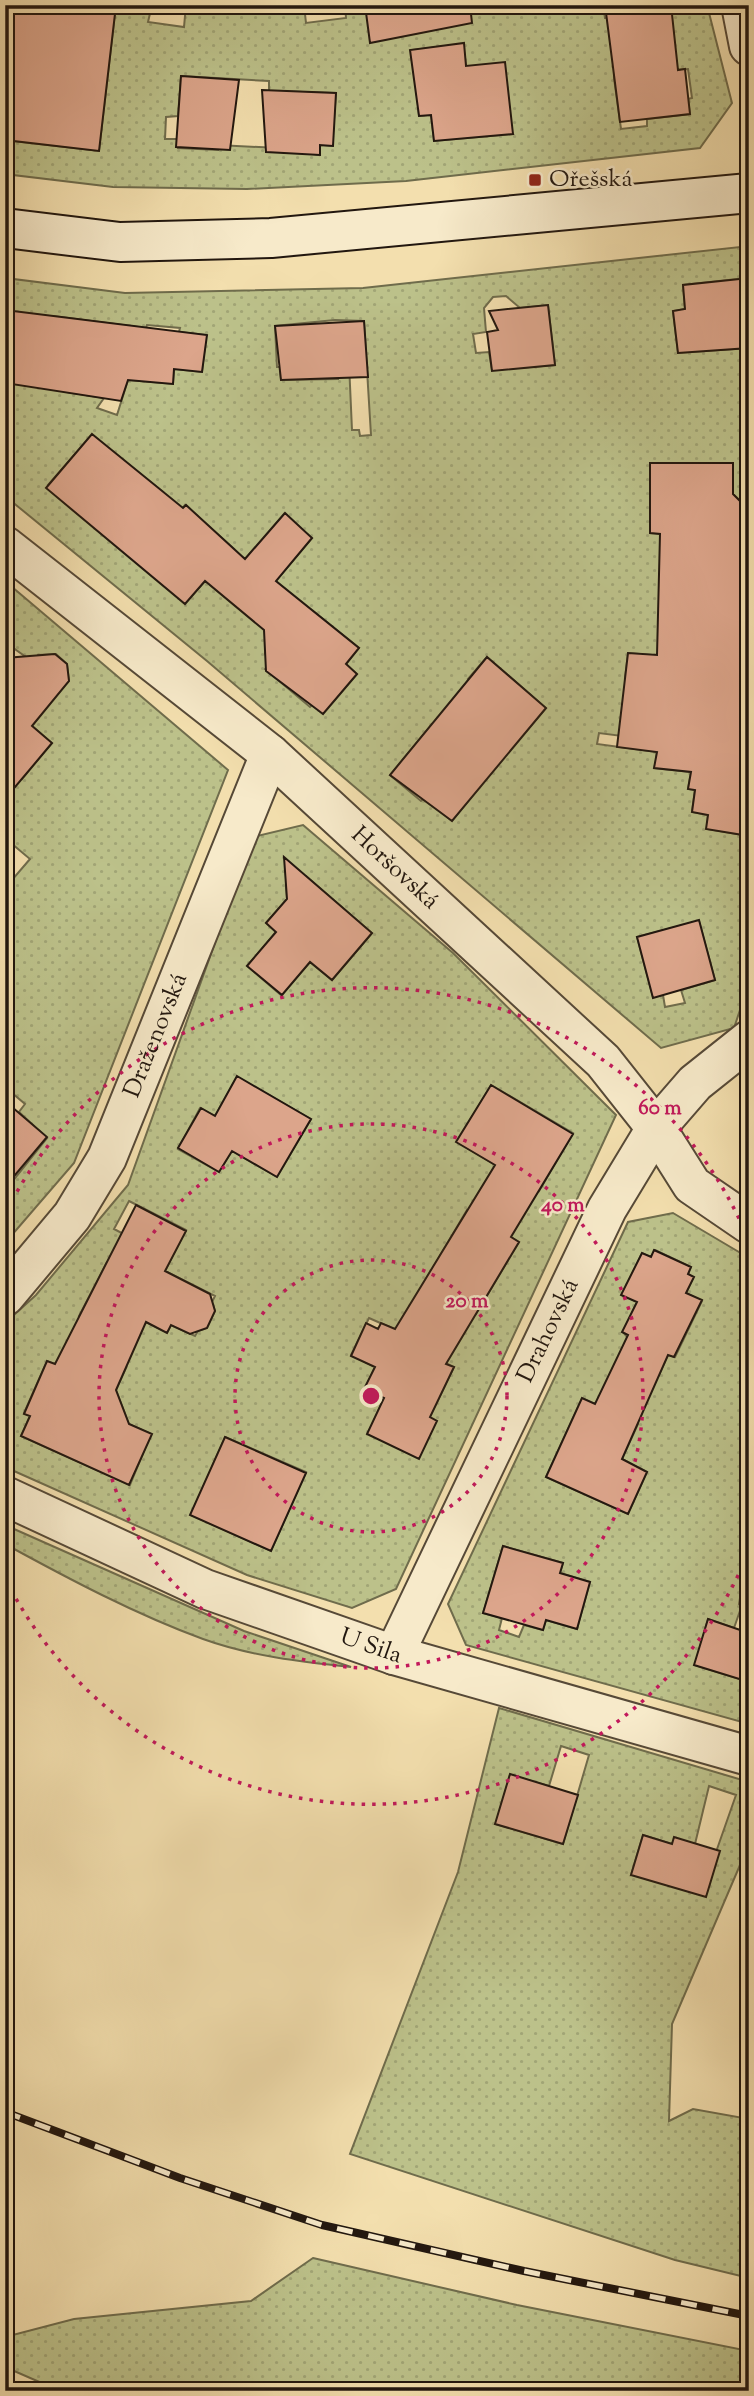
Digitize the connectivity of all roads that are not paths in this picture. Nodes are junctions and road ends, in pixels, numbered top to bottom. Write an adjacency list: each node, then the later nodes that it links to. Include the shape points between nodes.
1 (741, 5): 2 (street)
2 (749, 46)
3 (749, 193): 4 (street, via 271,238 120,242)
4 (5, 228)
5 (5, 546): 6 (street, Horšovská)
6 (270, 754): 8 (street, Horšovská, via 603,1061); 10 (street, Draženovská, via 107,1158 72,1216)
7 (749, 1040): 8 (street, Drahovská, via 695,1083)
8 (656, 1128): 9 (street, Horšovská, via 692,1185); 12 (street, Drahovská, via 607,1209)
9 (749, 1224)
10 (5, 1296)
11 (5, 1496): 12 (street, U Sila, via 205,1589)
12 (394, 1655): 13 (street, U Sila)
13 (749, 1756)

